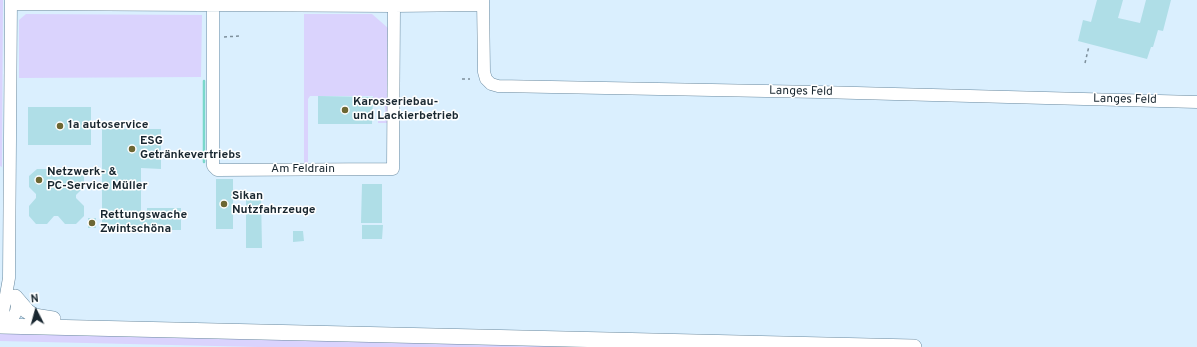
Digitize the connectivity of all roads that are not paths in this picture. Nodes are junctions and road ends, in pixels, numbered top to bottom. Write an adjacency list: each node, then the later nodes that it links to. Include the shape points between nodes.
1 (11, 2): 3 (street); 6 (street)
2 (482, 2): 4 (street); 5 (street, Langes Feld, via 484,72 491,84 498,86)
3 (213, 5): 4 (street); 4 (street, Am Feldrain, via 213,166 217,170 393,169)
4 (394, 6)
5 (1197, 102)
6 (9, 278): 7 (street); 8 (street, via 3,312)
7 (15, 297): 8 (street, via 16,312); 9 (main road, via 34,316 89,322)
8 (4, 326): 9 (main road)
9 (113, 329): 10 (main road)
10 (914, 347)

